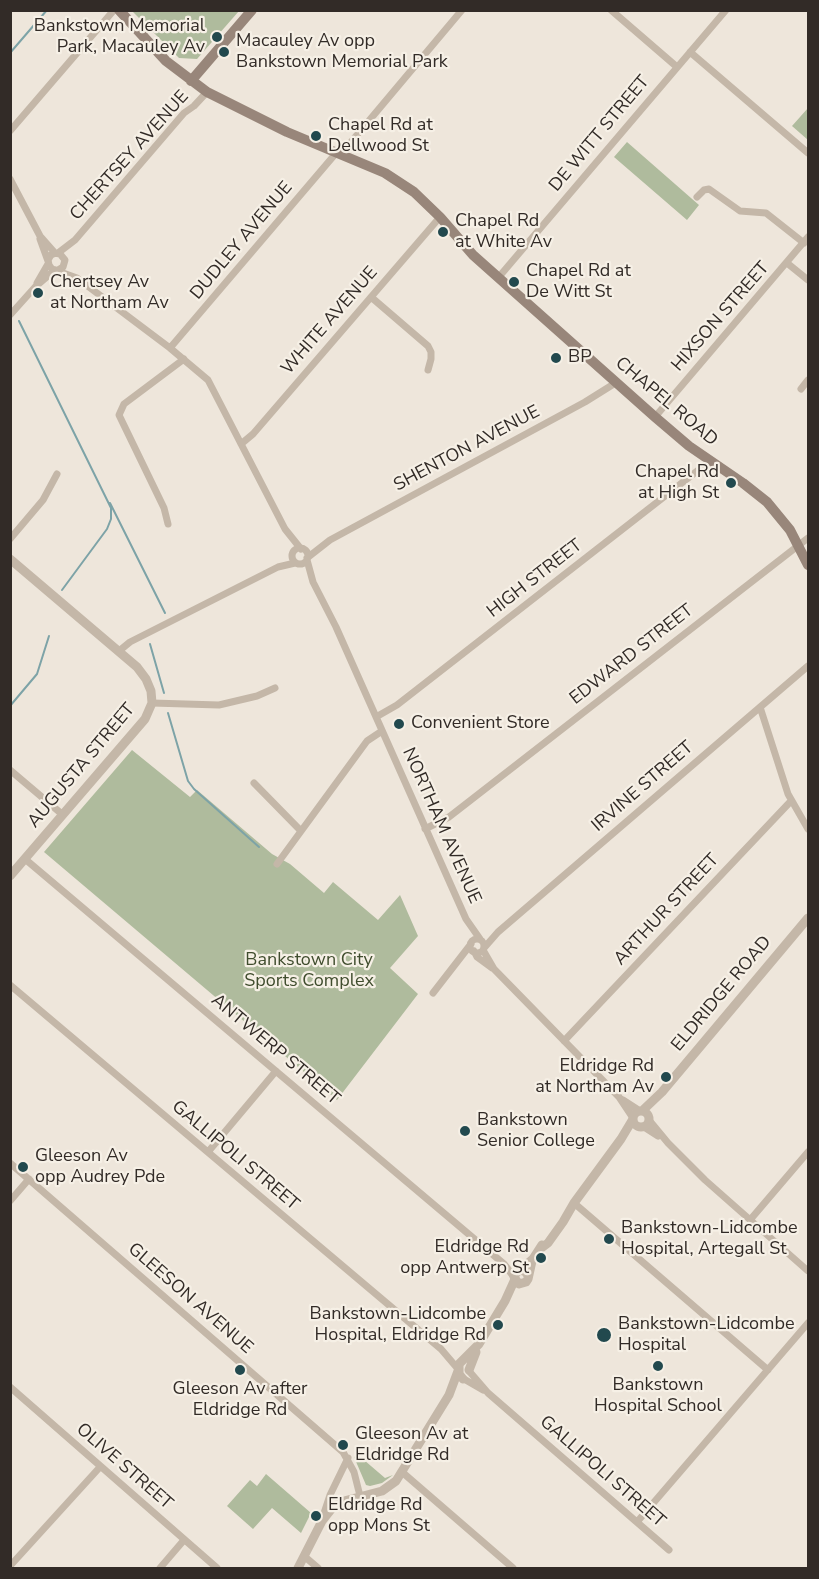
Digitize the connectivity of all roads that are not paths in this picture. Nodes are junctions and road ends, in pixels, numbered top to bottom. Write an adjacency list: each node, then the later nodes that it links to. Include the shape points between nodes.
1 (114, 10): 11 (street)
2 (119, 10): 9 (main road, CHAPEL ROAD, via 166,61)
3 (252, 10): 9 (main road)
4 (462, 10): 12 (street, DUDLEY AVENUE)
5 (611, 10): 8 (street)
6 (726, 10): 7 (street, DE WITT STREET)
7 (690, 52): 8 (street, DE WITT STREET); 13 (street)
8 (677, 67): 26 (street, DE WITT STREET)
9 (191, 81): 10 (main road, CHAPEL ROAD)
10 (207, 92): 12 (main road, CHAPEL ROAD); 18 (street, CHERTSEY AVENUE, via 184,113)
11 (10, 131)
12 (339, 153): 16 (main road, CHAPEL ROAD, via 400,182); 31 (street, DUDLEY AVENUE)
13 (808, 153)
14 (10, 179): 17 (street)
15 (697, 197): 19 (street, via 709,189 740,211 766,213)
16 (440, 217): 26 (main road, CHAPEL ROAD); 29 (street, WHITE AVENUE)
17 (40, 236): 20 (street); 22 (street)
18 (75, 240): 20 (street, CHERTSEY AVENUE); 21 (street, CHERTSEY AVENUE)
19 (806, 240): 23 (street, HIXSON STREET)
20 (57, 253): 21 (street); 22 (street)
21 (65, 261): 24 (street); 25 (street)
22 (48, 262): 24 (street); 28 (street)
23 (787, 263): 27 (street); 37 (street, HIXSON STREET)
24 (56, 270): 25 (street); 28 (street)
25 (77, 278): 31 (street)
26 (498, 278): 35 (main road, CHAPEL ROAD)
27 (808, 280)
28 (36, 286): 30 (street)
29 (370, 297): 33 (street, via 428,346); 38 (street, WHITE AVENUE)
30 (10, 315)
31 (170, 348): 32 (street)
32 (183, 359): 38 (street, via 208,380); 41 (street, via 124,404 119,415)
33 (428, 370)
34 (808, 380): 36 (street)
35 (617, 382): 37 (main road, CHAPEL ROAD); 45 (street, SHENTON AVENUE)
36 (801, 389)
37 (655, 417): 39 (main road, CHAPEL ROAD)
38 (241, 444): 42 (street)
39 (710, 461): 46 (main road, CHAPEL ROAD, via 767,502); 60 (street, HIGH STREET, via 397,705)
40 (57, 474): 44 (street, via 43,500)
41 (168, 524)
42 (285, 529): 47 (street); 48 (street)
43 (808, 538): 46 (street, EDWARD STREET)
44 (10, 539)
45 (330, 540): 47 (street, SHENTON AVENUE); 50 (street, SHENTON AVENUE)
46 (799, 545): 52 (main road, CHAPEL ROAD); 66 (street, EDWARD STREET, via 449,817)
47 (302, 549): 48 (street); 50 (street)
48 (292, 553): 51 (street); 53 (street)
49 (10, 559): 55 (street)
50 (307, 559): 51 (street); 54 (street, NORTHAM AVENUE)
51 (296, 564): 53 (street); 54 (street, NORTHAM AVENUE)
52 (808, 565)
53 (278, 567): 55 (street)
54 (313, 582): 60 (street, NORTHAM AVENUE)
55 (118, 651): 58 (street, via 143,675)
56 (808, 666): 59 (street, IRVINE STREET)
57 (275, 687): 58 (street, via 257,696 219,705)
58 (152, 703): 65 (street, AUGUSTA STREET, via 146,719)
59 (760, 707): 64 (street); 74 (street, IRVINE STREET)
60 (376, 717): 61 (street, NORTHAM AVENUE)
61 (382, 731): 66 (street, NORTHAM AVENUE); 68 (street, via 366,741)
62 (10, 770): 65 (street)
63 (254, 783): 68 (street)
64 (792, 801): 67 (street); 81 (street, ARTHUR STREET)
65 (63, 815): 69 (street, AUGUSTA STREET)
66 (425, 829): 73 (street, NORTHAM AVENUE)
67 (808, 830)
68 (301, 831): 70 (street)
69 (25, 859): 71 (street, AUGUSTA STREET); 82 (street, ANTWERP STREET)
70 (277, 864)
71 (10, 876)
72 (808, 918): 85 (street, ELDRIDGE ROAD)
73 (466, 919): 75 (street, NORTHAM AVENUE); 76 (street, NORTHAM AVENUE)
74 (498, 932): 75 (street, IRVINE STREET); 77 (street, IRVINE STREET)
75 (480, 939): 76 (street, IRVINE STREET); 77 (street, NORTHAM AVENUE)
76 (472, 947): 77 (street, via 479,952); 78 (street, via 477,957); 80 (street)
77 (483, 949): 78 (street)
78 (494, 969): 81 (street)
79 (10, 985): 87 (street, GALLIPOLI STREET)
80 (433, 993)
81 (564, 1041): 83 (street)
82 (276, 1071): 87 (street); 95 (street, ANTWERP STREET)
83 (619, 1097): 84 (street); 85 (street)
84 (633, 1118): 85 (street, via 635,1124); 86 (street, ELDRIDGE ROAD)
85 (644, 1118): 86 (street, ELDRIDGE ROAD); 93 (street)
86 (621, 1139): 92 (street, ELDRIDGE ROAD)
87 (208, 1152): 97 (street, GALLIPOLI STREET)
88 (808, 1152): 93 (street)
89 (10, 1163): 90 (street, GLEESON AVENUE)
90 (29, 1179): 91 (street); 100 (street, GLEESON AVENUE)
91 (10, 1201)
92 (574, 1203): 95 (street, ELDRIDGE ROAD); 98 (street)
93 (750, 1221): 94 (street)
94 (808, 1271)
95 (520, 1276): 97 (street, ELDRIDGE ROAD)
96 (808, 1323): 98 (street)
97 (463, 1370): 102 (street, ELDRIDGE ROAD); 105 (street, GALLIPOLI STREET)
98 (768, 1370): 105 (street)
99 (11, 1390): 101 (street, OLIVE STREET)
100 (348, 1458): 103 (street); 104 (street)
101 (100, 1467): 106 (street, OLIVE STREET); 109 (street)
102 (402, 1472): 103 (street, ELDRIDGE ROAD, via 386,1489); 114 (street)
103 (360, 1497): 104 (street, ELDRIDGE ROAD, via 336,1504)
104 (322, 1521): 108 (street, ELDRIDGE ROAD)
105 (637, 1522): 107 (street, GALLIPOLI STREET)
106 (184, 1540): 110 (street); 111 (street, OLIVE STREET)
107 (669, 1550)
108 (304, 1556): 112 (street, ELDRIDGE ROAD); 113 (street)
109 (10, 1566)
110 (160, 1569)
111 (217, 1569)
112 (297, 1569)
113 (318, 1569)
114 (513, 1569)

